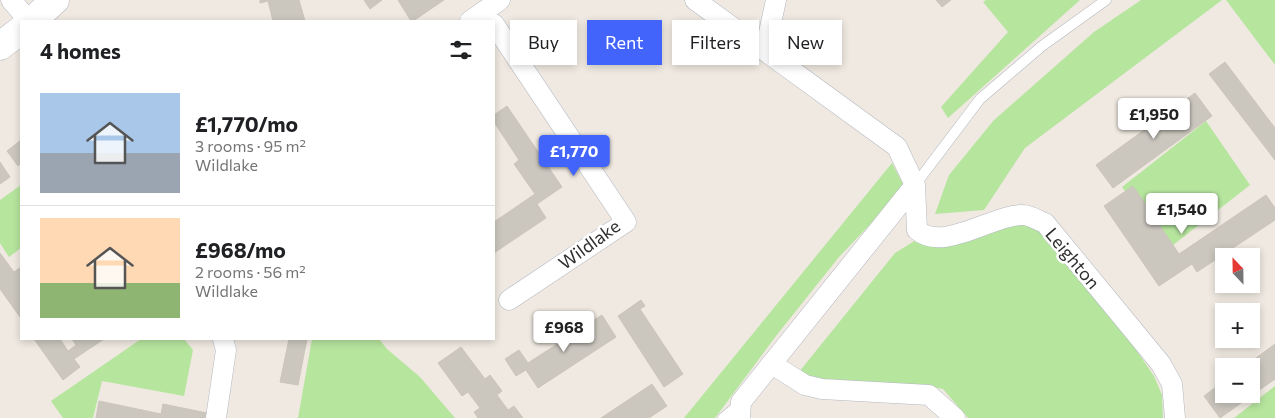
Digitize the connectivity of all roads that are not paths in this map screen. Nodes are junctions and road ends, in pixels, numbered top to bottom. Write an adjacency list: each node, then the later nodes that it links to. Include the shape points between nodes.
1 (11, 0): 6 (street)
2 (54, 0): 7 (street)
3 (696, 0): 11 (street, Leighton)
4 (776, 0): 11 (street)
5 (1106, 0): 12 (lane, via 1042,46 980,99)
6 (29, 20)
7 (31, 20)
8 (495, 26): 13 (street, Wildlake, via 626,222)
9 (20, 31): 10 (street)
10 (0, 46)
11 (765, 51): 12 (street, Leighton, via 898,147)
12 (915, 185): 15 (street); 20 (street, Leighton, via 917,230 922,234 941,238 1023,214 1045,223 1161,364 1172,384)
13 (509, 300)
14 (223, 340): 17 (street, via 226,350)
15 (772, 364): 16 (street); 19 (street, via 805,385 822,389 930,395)
16 (741, 410): 18 (lane)
17 (216, 418)
18 (723, 418)
19 (955, 418)
20 (1175, 418)

